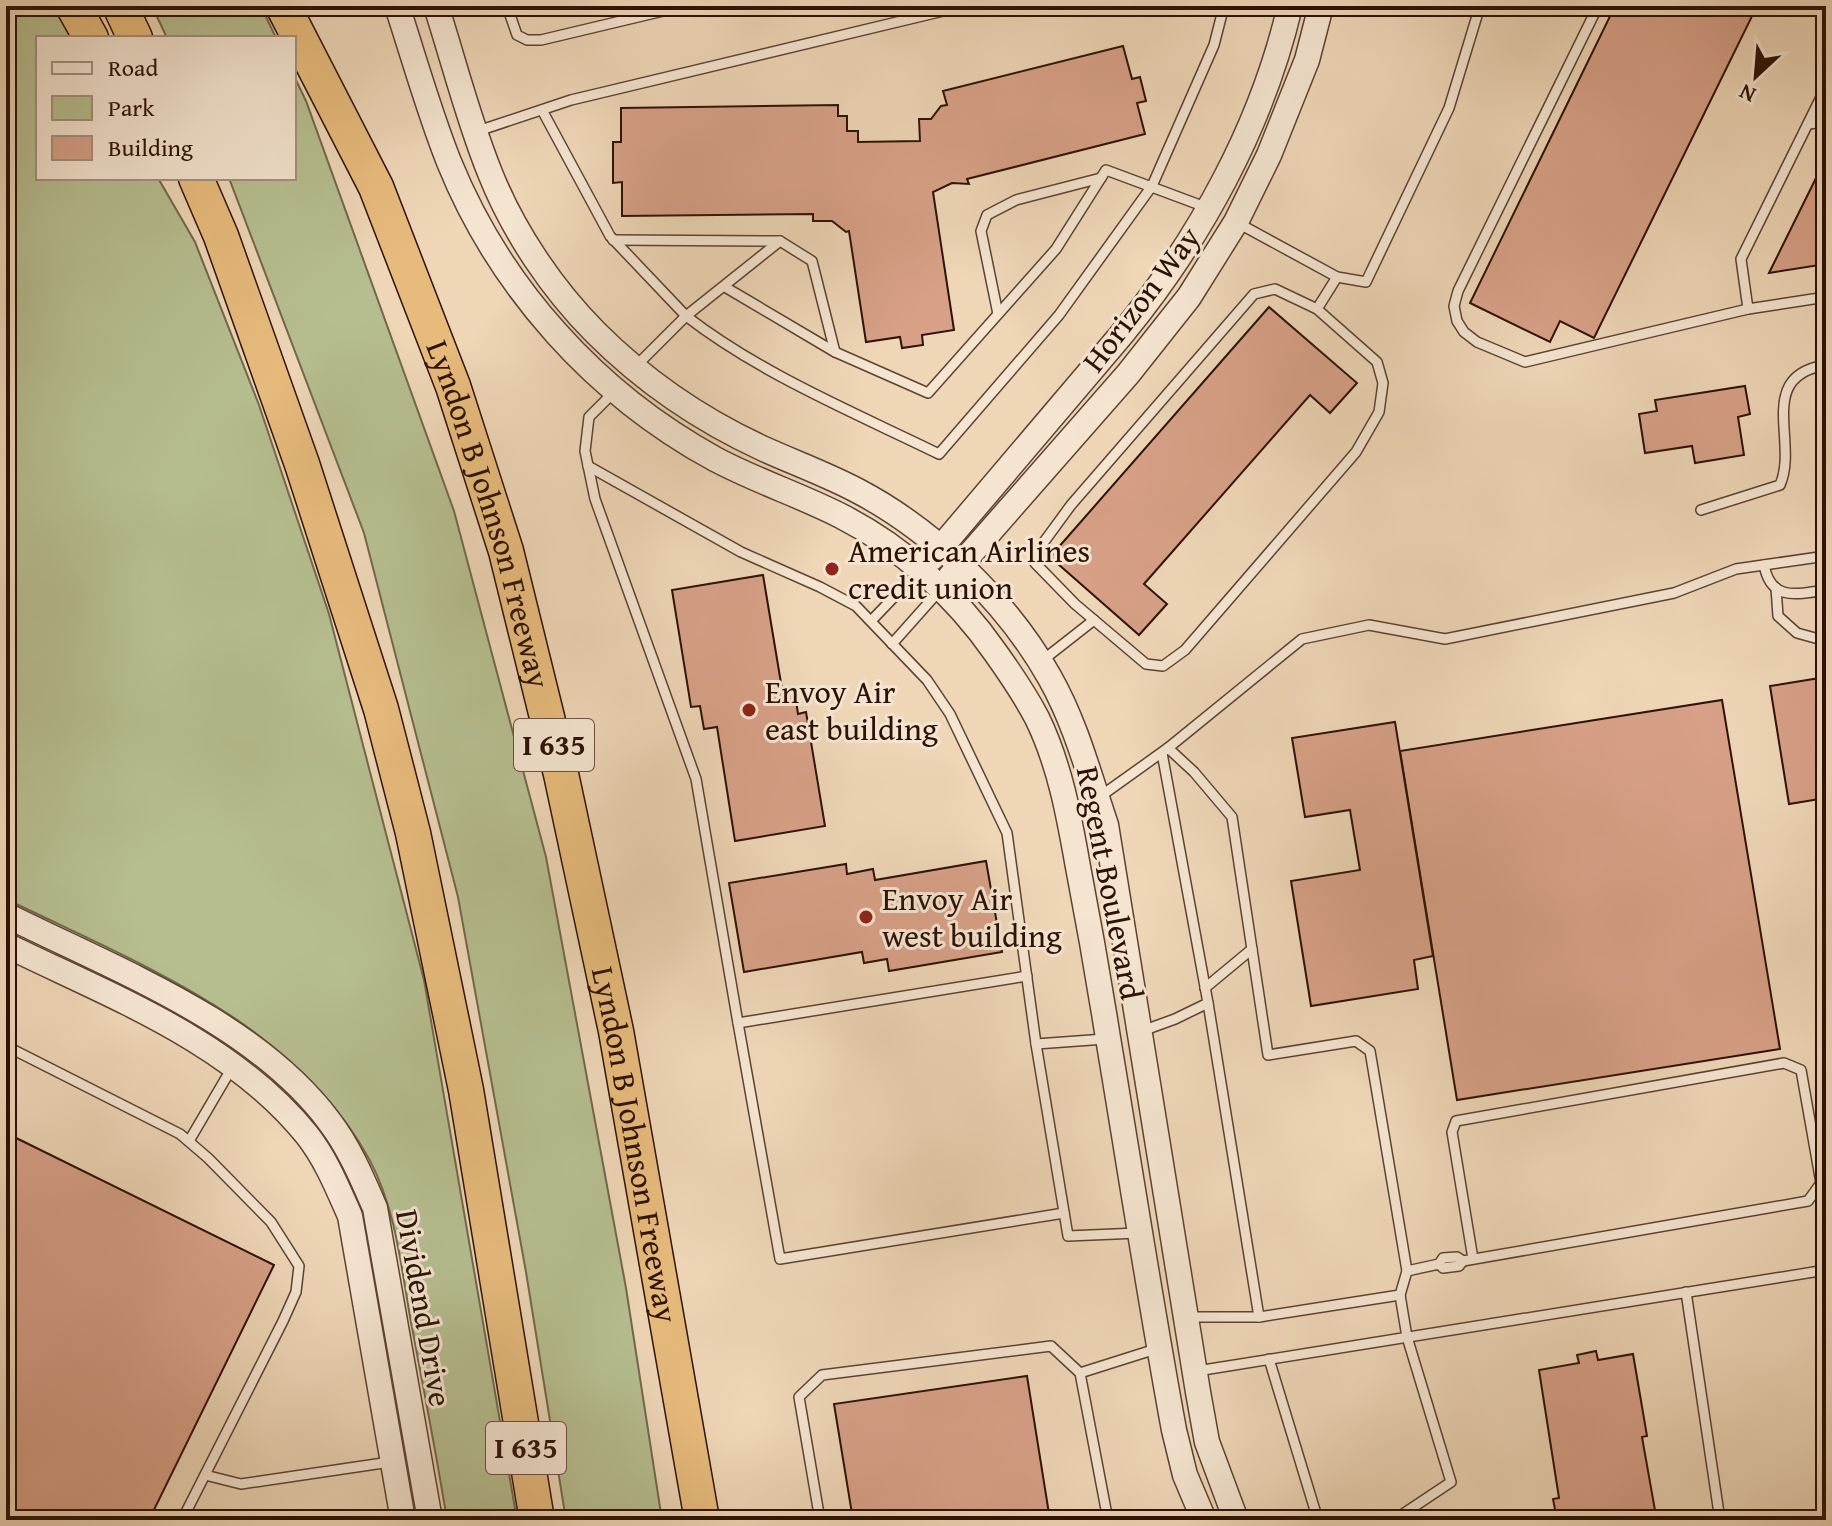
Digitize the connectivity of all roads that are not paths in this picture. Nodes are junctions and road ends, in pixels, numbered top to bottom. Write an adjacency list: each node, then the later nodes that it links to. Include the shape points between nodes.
1 (73, 6): 14 (highway)
2 (120, 6): 15 (highway)
3 (283, 6): 93 (highway, Lyndon B Johnson Freeway / I 635, via 376,187 453,386 506,551 616,1031)
4 (397, 6): 40 (street, Regent Boulevard, via 469,207 516,282 561,340)
5 (436, 6): 20 (street, Regent Boulevard)
6 (507, 6): 7 (lane, via 517,35 541,40)
7 (684, 6)
8 (964, 6): 17 (lane)
9 (1224, 6): 24 (lane, via 1214,45)
10 (1290, 6): 25 (street, Horizon Way, via 1262,98)
11 (1321, 6): 26 (street, Horizon Way, via 1293,98)
12 (1480, 6): 30 (lane, via 1449,108 1366,282)
13 (1598, 6): 34 (lane, via 1458,291 1457,321 1477,342 1525,362)
14 (90, 36)
15 (134, 36)
16 (1826, 87): 19 (lane)
17 (542, 110): 20 (lane); 28 (lane)
18 (1826, 122): 19 (lane)
19 (1808, 124): 34 (lane, via 1741,259)
20 (475, 132): 39 (street, Regent Boulevard, via 491,176 541,265 595,332)
21 (1101, 178): 24 (lane, via 1106,170); 35 (lane, via 1056,249); 35 (lane, via 1016,200 987,215 981,231)
22 (183, 180): 27 (highway)
23 (197, 180): 27 (highway, I 635)
24 (1152, 186): 25 (lane); 36 (lane, via 1059,315 939,454 719,342)
25 (1208, 208): 26 (street); 43 (street, Horizon Way, via 1153,297)
26 (1236, 222): 30 (lane); 45 (street, Horizon Way, via 1157,339)
27 (221, 236): 92 (highway, I 635, via 381,709 413,833 466,1090)
28 (613, 240): 29 (lane); 36 (lane)
29 (780, 241): 31 (lane); 37 (lane, via 812,261)
30 (1337, 277): 33 (lane)
31 (725, 287): 36 (lane); 37 (lane)
32 (1826, 297): 34 (lane)
33 (1317, 309): 51 (lane, via 1275,289 1254,294 1041,546 1035,563); 51 (lane, via 1377,362 1383,383 1379,412 1356,452 1185,650 1163,666 1146,664)
34 (1748, 309)
35 (998, 314): 37 (lane, via 928,393)
36 (686, 316): 39 (lane)
37 (835, 352)
38 (1826, 365): 42 (lane, via 1793,380 1782,398 1786,471 1780,485)
39 (635, 368): 43 (street, Regent Boulevard, via 710,421 868,496)
40 (615, 391): 41 (lane, via 589,417); 47 (street, Regent Boulevard, via 712,457 862,527)
41 (588, 466): 52 (lane, via 741,552 856,606); 64 (lane, via 595,499 696,779)
42 (1701, 510)
43 (942, 548): 45 (street, Regent Boulevard); 47 (street, Horizon Way)
44 (1826, 556): 46 (lane)
45 (960, 565): 48 (street, Horizon Way); 55 (street, Regent Boulevard)
46 (1764, 565): 49 (lane); 56 (lane, via 1736,569 1674,593 1445,639 1369,625 1302,639)
47 (920, 569): 48 (street, Regent Boulevard); 52 (lane)
48 (942, 588): 54 (lane); 66 (street, Regent Boulevard, via 993,649 1047,742 1064,789)
49 (1776, 588): 50 (lane, via 1794,595); 53 (lane, via 1778,616 1797,633)
50 (1826, 590)
51 (1094, 620): 55 (lane)
52 (871, 621): 54 (lane)
53 (1826, 641)
54 (892, 644): 61 (lane, via 950,714 1007,833)
55 (1040, 662): 57 (street, Regent Boulevard, via 1079,741)
56 (1165, 750): 57 (lane); 60 (lane, via 1194,772 1232,817); 62 (lane)
57 (1097, 799): 65 (street, Regent Boulevard, via 1108,836)
58 (6, 915): 67 (street, Dividend Drive, via 195,1009)
59 (6, 945): 70 (street, Dividend Drive, via 182,1032)
60 (1252, 949): 62 (lane); 76 (lane, via 1268,1055 1356,1041 1370,1051)
61 (1027, 976): 64 (lane); 68 (lane)
62 (1205, 988): 63 (lane)
63 (1208, 1003): 65 (lane); 80 (lane)
64 (738, 1023): 72 (lane, via 780,1259)
65 (1139, 1033): 79 (street, Regent Boulevard)
66 (1108, 1039): 68 (lane); 73 (street, Regent Boulevard)
67 (249, 1044): 70 (lane); 86 (street, Dividend Drive, via 330,1122 375,1208)
68 (1036, 1044): 72 (lane)
69 (6, 1046): 71 (lane)
70 (234, 1065): 71 (lane); 87 (street, Dividend Drive, via 309,1138 350,1216)
71 (189, 1141): 88 (lane, via 271,1222 299,1266 296,1292 283,1321)
72 (1064, 1213): 73 (lane, via 1068,1236)
73 (1140, 1232): 82 (street, Regent Boulevard)
74 (1468, 1260): 74 (lane, via 1808,1201 1821,1183 1801,1070 1784,1063 1456,1121 1452,1132); 76 (lane, via 1459,1266)
75 (1826, 1270): 77 (lane)
76 (1407, 1271): 78 (lane)
77 (1686, 1292): 81 (lane); 100 (lane)
78 (1400, 1295): 80 (lane); 81 (lane)
79 (1185, 1317): 80 (lane); 84 (street, Regent Boulevard)
80 (1259, 1317)
81 (1407, 1337): 83 (lane); 99 (lane, via 1451,1482)
82 (1159, 1348): 85 (lane); 96 (street, Regent Boulevard, via 1185,1475)
83 (1269, 1359): 84 (lane); 98 (lane)
84 (1195, 1371): 97 (street, Regent Boulevard, via 1207,1442)
85 (1080, 1373): 94 (lane, via 1051,1346 822,1375 799,1397); 95 (lane)
86 (419, 1457): 87 (street); 91 (street, Dividend Drive)
87 (393, 1461): 88 (lane, via 241,1484); 90 (street, Dividend Drive)
88 (205, 1475): 89 (lane)
89 (182, 1520)
90 (403, 1520)
91 (430, 1520)
92 (537, 1520)
93 (702, 1520)
94 (820, 1520)
95 (1108, 1520)
96 (1204, 1520)
97 (1236, 1520)
98 (1318, 1520)
99 (1394, 1520)
100 (1720, 1520)

